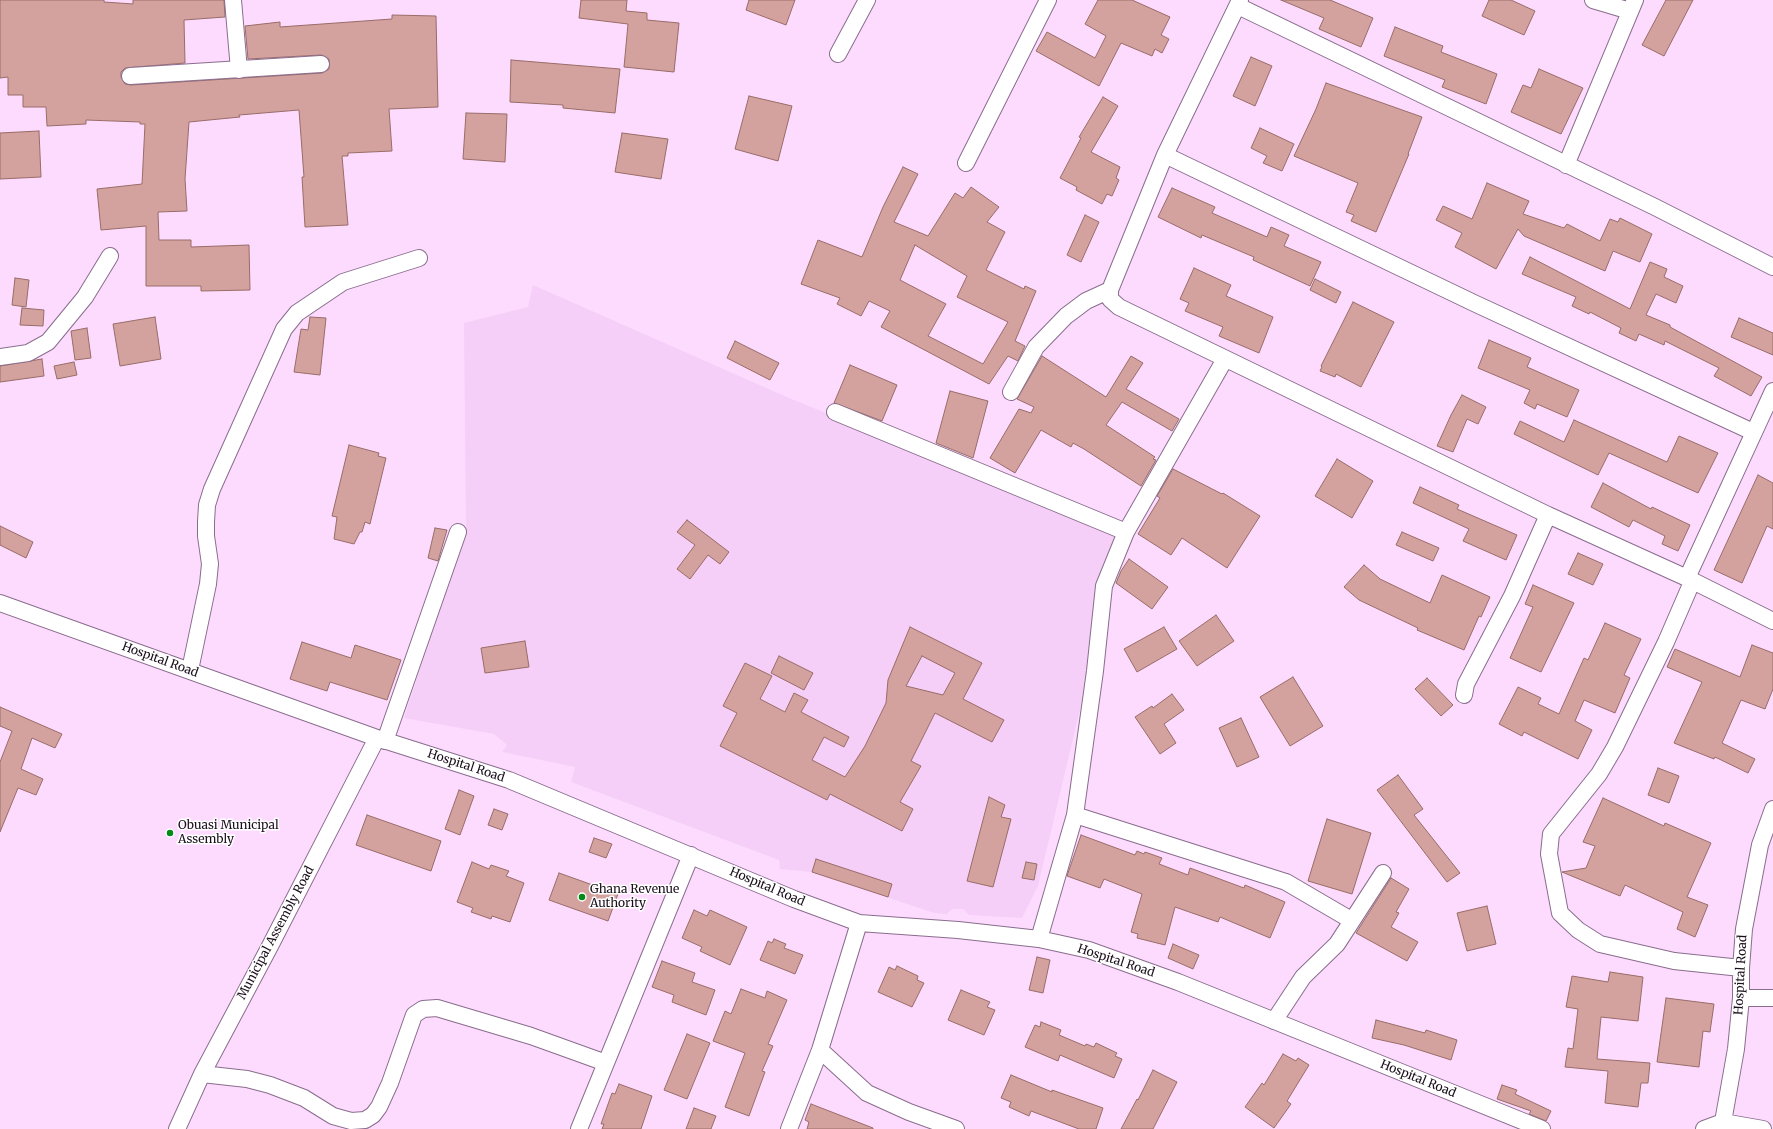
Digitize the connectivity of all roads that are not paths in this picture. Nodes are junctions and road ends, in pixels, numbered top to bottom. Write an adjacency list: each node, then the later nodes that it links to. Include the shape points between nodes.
1 (233, 0): 9 (street)
2 (867, 0): 7 (street)
3 (1048, 0): 12 (street)
4 (1593, 0): 6 (street)
5 (1239, 3): 11 (street); 13 (street)
6 (1633, 5): 13 (street)
7 (838, 54)
8 (322, 64): 9 (street)
9 (239, 70): 10 (street)
10 (130, 76)
11 (1165, 155): 17 (street); 23 (street, via 1476,304)
12 (966, 162)
13 (1566, 165): 16 (street)
14 (110, 256): 18 (street, via 85,297 48,342 28,353)
15 (419, 258): 30 (street, via 343,282 297,313 284,329 212,489 206,536 210,564 208,584)
16 (1773, 267)
17 (1110, 290): 19 (street, via 1110,299 1118,307); 20 (street, via 1066,316 1036,347)
18 (0, 357)
19 (1225, 359): 24 (street); 26 (street)
20 (1011, 392)
21 (1773, 392): 23 (street)
22 (835, 412): 26 (street)
23 (1753, 432): 27 (street)
24 (1548, 514): 27 (street); 31 (street, via 1512,596 1466,684)
25 (458, 532): 32 (street, Municipal Assembly Road)
26 (1126, 532): 34 (street, via 1104,586)
27 (1690, 580): 29 (street); 40 (street, via 1666,642 1615,747 1599,774 1551,834 1549,854 1560,913 1578,930 1600,944 1674,961)
28 (0, 603): 30 (street, Hospital Road)
29 (1773, 621)
30 (190, 670): 32 (street, Hospital Road)
31 (1464, 695)
32 (381, 739): 35 (street, Hospital Road, via 509,780); 46 (street, Municipal Assembly Road)
33 (1773, 809): 40 (street, Hospital Road, via 1760,845 1744,929)
34 (1075, 815): 37 (street, via 1286,882); 39 (street)
35 (691, 855): 38 (street, Hospital Road, via 794,899); 45 (street)
36 (1383, 873): 37 (street)
37 (1351, 920): 43 (street, via 1337,944 1303,976)
38 (859, 923): 39 (street, Hospital Road, via 958,930); 44 (street)
39 (1039, 940): 43 (street, Hospital Road, via 1089,950 1178,982)
40 (1741, 968): 41 (street, Hospital Road)
41 (1741, 998): 42 (street); 47 (street, Hospital Road, via 1736,1049)
42 (1773, 998)
43 (1274, 1022): 52 (street, Hospital Road)
44 (820, 1050): 50 (street); 51 (street, via 867,1093)
45 (606, 1064): 46 (street, via 531,1036 437,1008 423,1009 414,1015 379,1107 365,1120 351,1121 333,1116 304,1098 270,1085 247,1079); 49 (street)
46 (202, 1074): 48 (street, Municipal Assembly Road)
47 (1723, 1122): 53 (street); 54 (street)
48 (177, 1129)
49 (579, 1129)
50 (789, 1129)
51 (956, 1129)
52 (1542, 1129)
53 (1704, 1129)
54 (1763, 1129)

